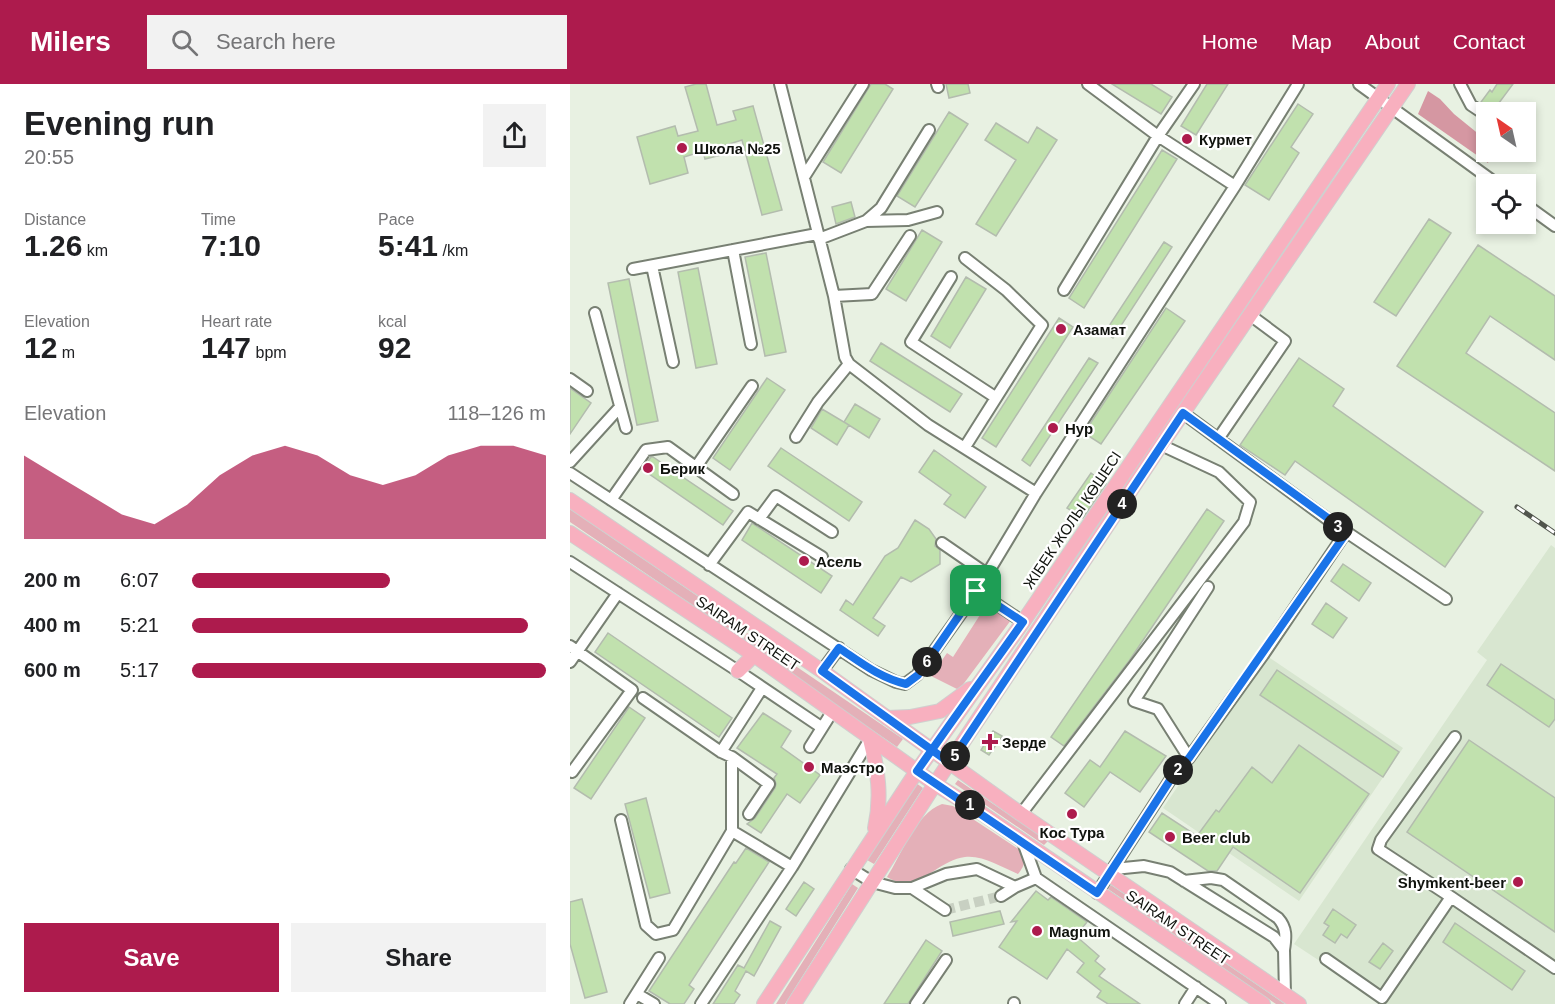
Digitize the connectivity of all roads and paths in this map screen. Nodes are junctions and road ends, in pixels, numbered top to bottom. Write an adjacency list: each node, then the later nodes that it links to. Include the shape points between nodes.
1 (863, 84): 16 (street)
2 (1088, 84): 14 (street)
3 (1194, 84): 14 (street)
4 (1298, 84): 17 (street)
5 (1359, 84): 10 (street)
6 (1388, 84): 10 (main road, ЖІБЕК ЖОЛЫ КӨШЕСІ)
7 (1408, 84): 11 (main road)
8 (1460, 84): 12 (street)
9 (784, 87): 16 (street)
10 (1378, 99): 11 (street); 68 (main road, ЖІБЕК ЖОЛЫ КӨШЕСІ)
11 (1391, 108): 15 (street); 32 (main road)
12 (1476, 108)
13 (929, 130): 20 (street, via 880,208)
14 (1158, 136): 17 (street); 29 (street)
15 (1483, 174)
16 (804, 177): 22 (street)
17 (1235, 186): 50 (street)
18 (937, 212): 20 (street, via 908,220)
19 (1536, 212): 21 (street)
20 (866, 221): 22 (street)
21 (1555, 226)
22 (818, 236): 24 (street); 30 (street)
23 (910, 236): 30 (street, via 872,294)
24 (733, 250): 26 (street); 33 (street)
25 (965, 258): 39 (street, via 1042,325)
26 (652, 266): 27 (street); 34 (street)
27 (633, 269)
28 (951, 277): 39 (street, via 911,342)
29 (1064, 290)
30 (834, 296): 35 (street)
31 (595, 313): 40 (street)
32 (1250, 315): 41 (main road); 44 (street, via 1286,341)
33 (751, 344)
34 (673, 362)
35 (849, 364): 43 (street); 46 (street, via 928,425)
36 (570, 379): 38 (street)
37 (752, 386): 48 (street)
38 (587, 390)
39 (995, 397): 46 (street)
40 (620, 407): 42 (street); 47 (street)
41 (1183, 413): 44 (street); 45 (main road)
42 (626, 428)
43 (796, 437)
44 (1218, 439): 56 (street)
45 (1161, 445): 89 (main road); 94 (street, via 1219,472 1250,502 1244,522)
46 (965, 447): 50 (street)
47 (570, 462)
48 (696, 467): 51 (street); 53 (street, via 668,447 646,450)
49 (570, 473): 53 (street)
50 (1036, 493): 62 (street)
51 (733, 494)
52 (570, 500): 67 (main road, SAIRAM STREET)
53 (611, 500): 61 (street)
54 (759, 519): 55 (street, via 776,496); 59 (street); 61 (street, via 748,512)
55 (832, 532)
56 (1347, 532): 66 (street); 88 (street)
57 (570, 533): 69 (main road, SAIRAM STREET)
58 (942, 543): 62 (street)
59 (822, 557)
60 (570, 562): 65 (street)
61 (708, 565): 70 (street)
62 (987, 574): 64 (street)
63 (1208, 587): 88 (street, via 1134,701 1158,709)
64 (976, 591): 68 (street); 70 (street, via 918,675 906,684 871,670)
65 (618, 593): 71 (street); 74 (street)
66 (1446, 599)
67 (748, 621): 69 (main road); 75 (main road, SAIRAM STREET)
68 (1023, 622): 76 (main road, ЖІБЕК ЖОЛЫ КӨШЕСІ)
69 (733, 642): 72 (main road, SAIRAM STREET)
70 (839, 648): 75 (street)
71 (574, 649): 73 (street); 91 (street, via 632,690)
72 (754, 656): 74 (main road); 79 (main road, SAIRAM STREET)
73 (570, 662)
74 (738, 671): 77 (street)
75 (822, 671): 80 (main road, SAIRAM STREET)
76 (979, 683): 80 (main road, via 940,711); 85 (main road, ЖІБЕК ЖОЛЫ КӨШЕСІ)
77 (762, 688): 81 (street); 86 (street)
78 (643, 698): 86 (street)
79 (832, 712): 81 (street); 83 (main road, SAIRAM STREET)
80 (887, 718): 85 (main road, SAIRAM STREET)
81 (821, 727): 84 (street)
82 (1455, 737): 111 (street, via 1378,849)
83 (870, 739): 90 (main road, SAIRAM STREET); 97 (main road, via 880,792); 101 (street)
84 (810, 747)
85 (932, 750): 89 (main road, SAIRAM STREET); 90 (main road, ЖІБЕК ЖОЛЫ КӨШЕСІ)
86 (721, 752): 87 (street)
87 (732, 757): 93 (street, via 769,784); 96 (street)
88 (1189, 758): 103 (street, via 1174,774)
89 (950, 763): 92 (main road); 94 (main road, SAIRAM STREET)
90 (917, 771): 92 (main road, SAIRAM STREET); 97 (main road, ЖІБЕК ЖОЛЫ КӨШЕСІ)
91 (572, 772)
92 (935, 784): 99 (main road, SAIRAM STREET); 106 (main road)
93 (749, 814)
94 (1021, 814): 98 (main road, SAIRAM STREET)
95 (621, 820): 96 (street, via 645,925 656,934 673,930)
96 (732, 831): 101 (street)
97 (873, 836): 102 (main road, ЖІБЕК ЖОЛЫ КӨШЕСІ)
98 (1059, 840): 100 (main road); 103 (main road, SAIRAM STREET)
99 (1023, 842): 100 (main road, SAIRAM STREET); 104 (street)
100 (1047, 859): 109 (main road, SAIRAM STREET)
101 (792, 867): 123 (street)
102 (851, 870): 106 (street); 124 (main road, ЖІБЕК ЖОЛЫ КӨШЕСІ)
103 (1112, 872): 105 (street, via 1144,866 1170,872); 109 (street); 120 (main road, SAIRAM STREET)
104 (1036, 878): 107 (street); 118 (street)
105 (1184, 881): 113 (street, via 1274,937); 113 (street, via 1223,880 1278,918 1286,934)
106 (872, 882): 108 (street); 125 (main road)
107 (1015, 887): 108 (street, via 977,870 946,874); 110 (street)
108 (912, 888): 112 (street)
109 (1097, 893): 129 (main road, SAIRAM STREET)
110 (1001, 896)
111 (1451, 897): 115 (street, via 1382,999); 117 (street)
112 (945, 910)
113 (1284, 950): 120 (street)
114 (659, 958): 119 (street)
115 (1326, 959)
116 (946, 960): 126 (street)
117 (1555, 968)
118 (1196, 987): 127 (street); 128 (street)
119 (637, 994): 121 (street); 122 (street)
120 (1285, 994): 130 (main road, SAIRAM STREET)
121 (630, 1004)
122 (654, 1004)
123 (701, 1004)
124 (764, 1004)
125 (794, 1004)
126 (916, 1004)
127 (1185, 1004)
128 (1220, 1004)
129 (1263, 1004)
130 (1299, 1004)

